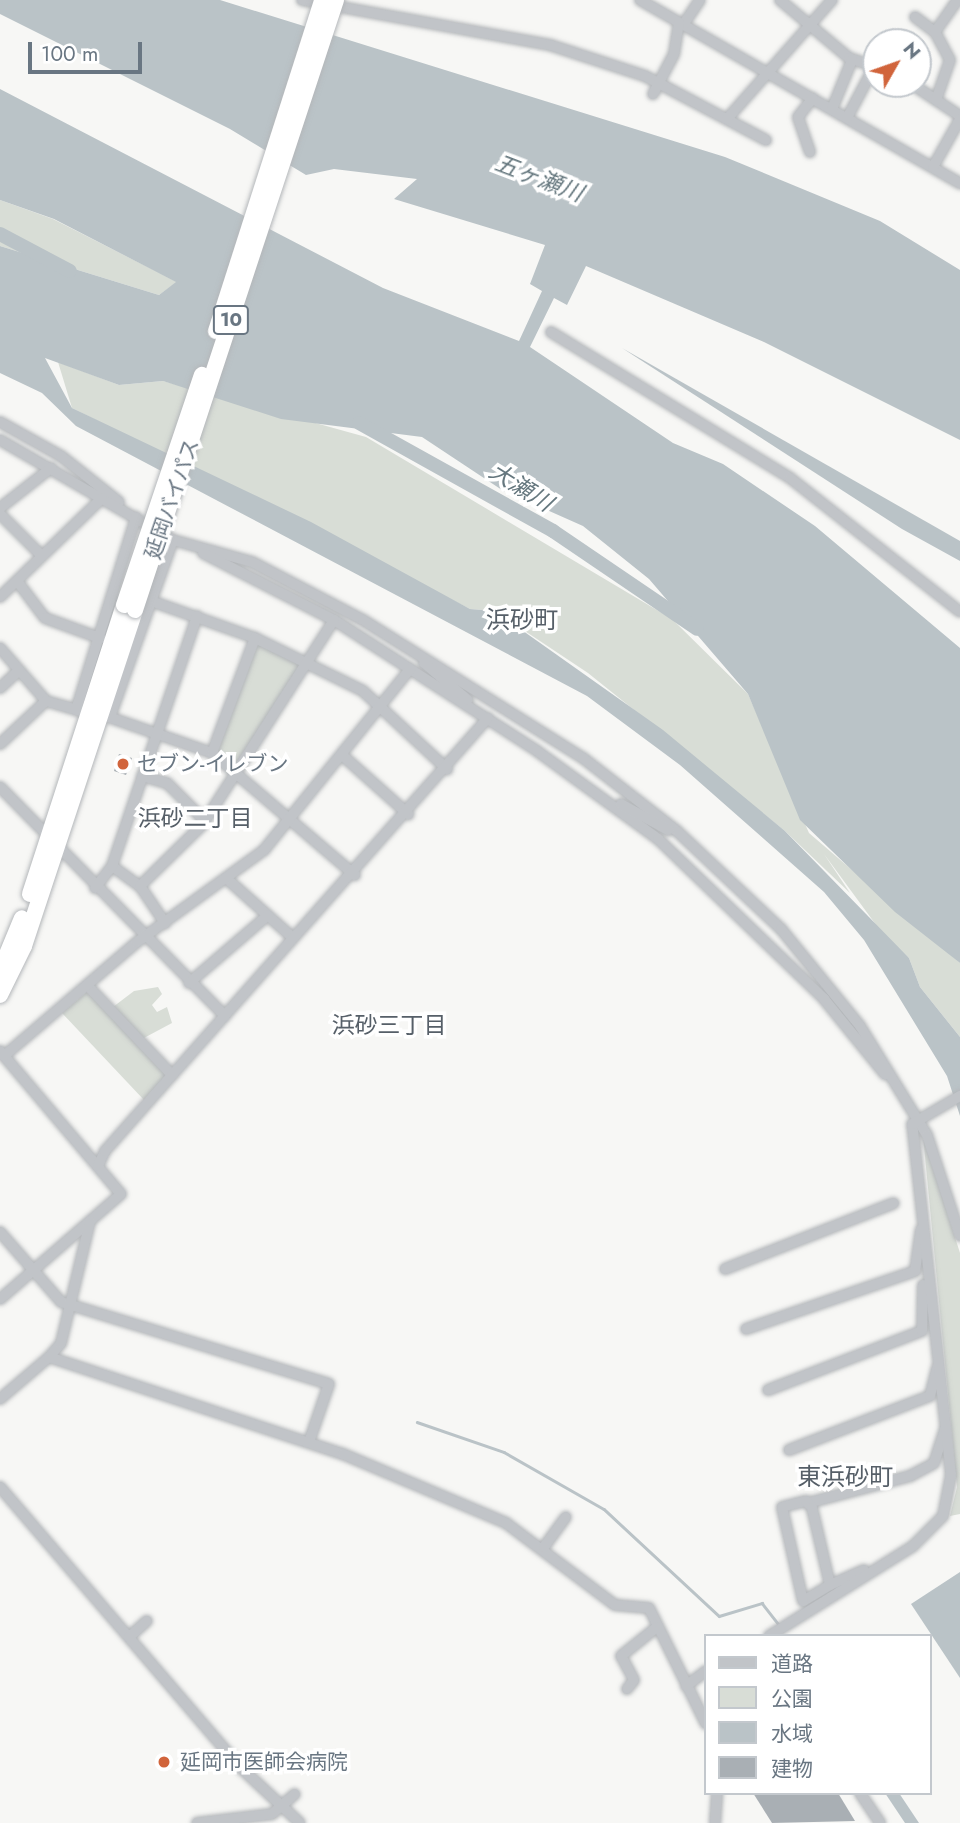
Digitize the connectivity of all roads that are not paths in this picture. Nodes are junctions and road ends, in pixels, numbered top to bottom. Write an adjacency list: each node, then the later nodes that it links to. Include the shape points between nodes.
1 (310, 0): 16 (street, via 550,45); 43 (highway, 延岡バイパス / 10, bridge)
2 (336, 0): 43 (highway, 延岡バイパス / 10, bridge)
3 (640, 0): 9 (street)
4 (700, 0): 9 (street)
5 (780, 0): 10 (street)
6 (832, 0): 10 (street)
7 (958, 2): 11 (street)
8 (915, 18): 11 (street)
9 (681, 24): 15 (street); 16 (street, via 674,54)
10 (811, 27): 12 (street); 15 (street)
11 (935, 32): 13 (street)
12 (852, 60): 14 (street); 21 (street)
13 (955, 62): 20 (street)
14 (862, 63)
15 (770, 73): 19 (street); 24 (street)
16 (655, 88): 24 (street)
17 (862, 91): 22 (street)
18 (932, 97): 20 (street)
19 (813, 98): 21 (street); 26 (street, via 798,117)
20 (936, 100): 23 (street)
21 (832, 109): 22 (street)
22 (847, 118): 27 (street)
23 (960, 118): 27 (street)
24 (727, 120): 25 (street)
25 (766, 140)
26 (810, 152)
27 (933, 167): 28 (street)
28 (960, 183)
29 (551, 332): 44 (street, via 790,478)
30 (0, 422): 36 (street, via 61,456)
31 (0, 440): 32 (street)
32 (51, 468): 33 (street); 34 (street)
33 (102, 498): 36 (street); 39 (street)
34 (0, 508)
35 (0, 514): 39 (street)
36 (140, 520): 37 (street); 47 (street)
37 (173, 540): 38 (street); 42 (street)
38 (201, 548): 46 (street); 50 (street, via 252,562)
39 (43, 556): 40 (street)
40 (17, 581): 41 (street); 47 (street, via 45,618)
41 (0, 597)
42 (151, 601): 45 (street); 57 (street)
43 (130, 608): 57 (highway, 延岡バイパス / 10)
44 (960, 612)
45 (197, 616): 48 (street); 59 (street)
46 (334, 620): 51 (street); 52 (street)
47 (100, 638): 57 (street)
48 (254, 638): 51 (street); 61 (street)
49 (0, 648): 53 (street)
50 (418, 653): 58 (street); 71 (street, via 583,758)
51 (311, 664): 56 (street, via 363,691); 64 (street)
52 (410, 669): 56 (street); 58 (street)
53 (19, 670): 54 (street); 55 (street)
54 (0, 688)
55 (46, 701): 57 (street); 60 (street)
56 (381, 709): 62 (street); 63 (street)
57 (94, 714): 59 (street); 72 (highway, 延岡バイパス / 10)
58 (490, 721): 63 (street); 67 (street)
59 (156, 735): 61 (street); 65 (street)
60 (0, 744)
61 (212, 753): 64 (street)
62 (342, 755): 68 (street); 69 (street)
63 (447, 769): 68 (street)
64 (240, 773): 69 (street); 70 (street)
65 (142, 776): 70 (street, via 167,783); 73 (street)
66 (0, 788): 72 (street)
67 (599, 795): 71 (street); 90 (street, via 658,839 757,932)
68 (408, 814): 74 (street)
69 (292, 817): 74 (street); 75 (street, via 264,850)
70 (205, 821): 76 (street)
71 (677, 831): 90 (street, via 806,957)
72 (52, 841): 77 (street); 82 (highway, 延岡バイパス / 10); 85 (highway, 延岡バイパス / 10, via 24,946)
73 (112, 866): 76 (street); 77 (street)
74 (355, 875): 80 (street)
75 (226, 878): 78 (street); 79 (street)
76 (140, 886): 79 (street)
77 (95, 888): 81 (street)
78 (268, 915): 80 (street); 83 (street)
79 (165, 923): 81 (street)
80 (293, 938): 86 (street)
81 (144, 939): 83 (street); 84 (street)
82 (0, 971)
83 (189, 983): 86 (street)
84 (87, 985): 87 (street); 89 (street)
85 (0, 995)
86 (225, 1016): 89 (street)
87 (5, 1057): 88 (street); 93 (street)
88 (0, 1071)
89 (172, 1076): 93 (street)
90 (904, 1091): 92 (street)
91 (960, 1096): 92 (street)
92 (923, 1118): 96 (street, via 912,1125); 98 (street)
93 (98, 1166): 95 (street, via 121,1194)
94 (894, 1203): 99 (street)
95 (90, 1221): 100 (street); 103 (street)
96 (922, 1227): 101 (street); 104 (street, via 915,1272)
97 (0, 1232): 100 (street)
98 (960, 1236)
99 (724, 1269)
100 (33, 1270): 102 (street); 103 (street)
101 (928, 1276): 106 (street); 107 (street, via 922,1331)
102 (0, 1298)
103 (70, 1305): 105 (street, via 61,1343); 110 (street, via 330,1384)
104 (746, 1329)
105 (49, 1357): 108 (street); 110 (street)
106 (938, 1366): 109 (street); 111 (street, via 930,1396)
107 (768, 1390)
108 (2, 1393)
109 (946, 1427): 113 (street, via 934,1463 910,1476); 116 (street, via 951,1475 943,1516)
110 (309, 1443): 115 (street, via 494,1517)
111 (789, 1450)
112 (0, 1487): 121 (street)
113 (808, 1503): 117 (street); 117 (street, via 782,1507 789,1555 803,1601)
114 (566, 1517): 115 (street)
115 (544, 1547): 119 (street, via 615,1605 644,1604)
116 (902, 1553): 117 (street); 120 (street)
117 (830, 1585)
118 (147, 1621): 121 (street)
119 (657, 1627): 123 (street); 124 (street, via 621,1656 634,1680)
120 (772, 1634)
121 (129, 1637): 129 (street)
122 (704, 1672): 123 (street)
123 (686, 1686): 125 (street)
124 (627, 1689)
125 (704, 1720)
126 (295, 1794): 129 (street)
127 (717, 1795): 132 (street)
128 (861, 1795): 133 (street)
129 (279, 1807): 130 (street, via 272,1814); 131 (street)
130 (197, 1823)
131 (300, 1823)
132 (715, 1823)
133 (880, 1823)

